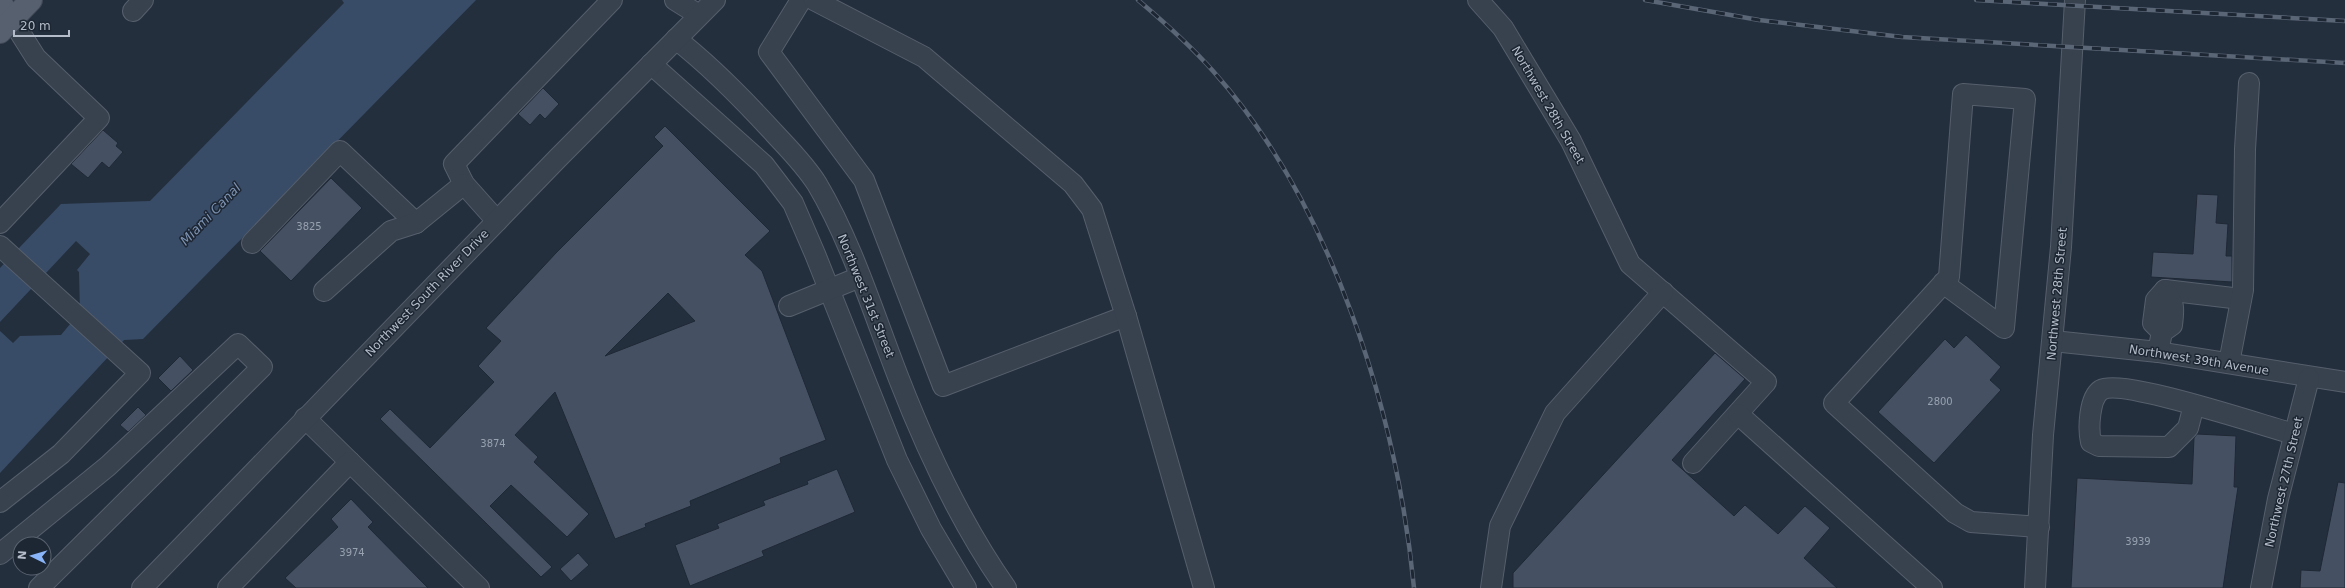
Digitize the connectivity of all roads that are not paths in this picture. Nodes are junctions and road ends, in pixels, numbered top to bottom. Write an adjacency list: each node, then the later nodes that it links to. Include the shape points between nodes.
1 (31, 0): 10 (main road)
2 (612, 0): 14 (street, via 454,164)
3 (675, 0): 9 (street)
4 (715, 0): 9 (street, Northwest South River Drive)
5 (801, 0): 27 (street, via 769,52 864,180 943,386)
6 (814, 0): 27 (street, via 924,57 1073,184 1092,209)
7 (1478, 0): 24 (street, Northwest 28th Street, via 1503,28 1570,141 1628,260)
8 (2075, 0): 28 (street, Northwest 28th Street, via 2062,248)
9 (699, 15): 11 (street, Northwest South River Drive)
10 (4, 18): 16 (street, via 36,58 99,118)
11 (676, 39): 12 (street, Northwest South River Drive); 20 (street, Northwest 31st Street, via 703,61 803,163 830,207)
12 (651, 64): 15 (street, Northwest South River Drive); 22 (street, via 764,165 779,182 803,225)
13 (2249, 83): 25 (street)
14 (464, 184): 15 (street); 17 (street)
15 (497, 221): 35 (street, Northwest South River Drive)
16 (0, 223)
17 (416, 223): 18 (street, via 340,151); 23 (street, via 391,231)
18 (252, 243)
19 (5, 250): 39 (street, via 140,373 61,454)
20 (860, 277): 22 (street); 47 (street, Northwest 31st Street, via 920,429 964,518)
21 (1943, 283): 21 (street, via 1949,277 1963,94 2025,99 2004,328); 40 (street, via 1834,403 1955,513 1971,522)
22 (828, 289): 26 (street); 46 (street, via 879,420 908,484)
23 (324, 291)
24 (1663, 292): 34 (street, via 1766,382); 49 (street, via 1555,412 1500,526)
25 (2242, 299): 29 (street, via 2165,290 2174,304 2172,325 2162,332); 30 (street)
26 (789, 306)
27 (1126, 316): 48 (street)
28 (2053, 341): 29 (street, Northwest 39th Avenue); 40 (street, Northwest 28th Street, via 2043,435)
29 (2158, 352): 30 (street, Northwest 39th Avenue)
30 (2229, 363): 31 (street, Northwest 39th Avenue)
31 (2309, 378): 32 (street, Northwest 39th Avenue); 36 (street, Northwest 27th Street)
32 (2345, 382)
33 (2194, 405): 33 (street, via 2141,391 2120,388 2102,390 2092,404 2091,442 2099,446 2169,447 2188,428); 36 (street)
34 (1738, 414): 38 (street); 50 (street)
35 (305, 418): 37 (street); 43 (street, Northwest South River Drive)
36 (2294, 434): 52 (street, Northwest 27th Street, via 2278,499)
37 (350, 462): 44 (street); 45 (street)
38 (1693, 463)
39 (0, 502)
40 (2038, 527): 51 (street, Northwest 28th Street)
41 (0, 554): 42 (street, via 108,466 238,344 262,367)
42 (39, 588)
43 (142, 588)
44 (228, 588)
45 (480, 588)
46 (966, 588)
47 (1006, 588)
48 (1204, 588)
49 (1491, 588)
50 (1932, 588)
51 (2035, 588)
52 (2261, 588)

